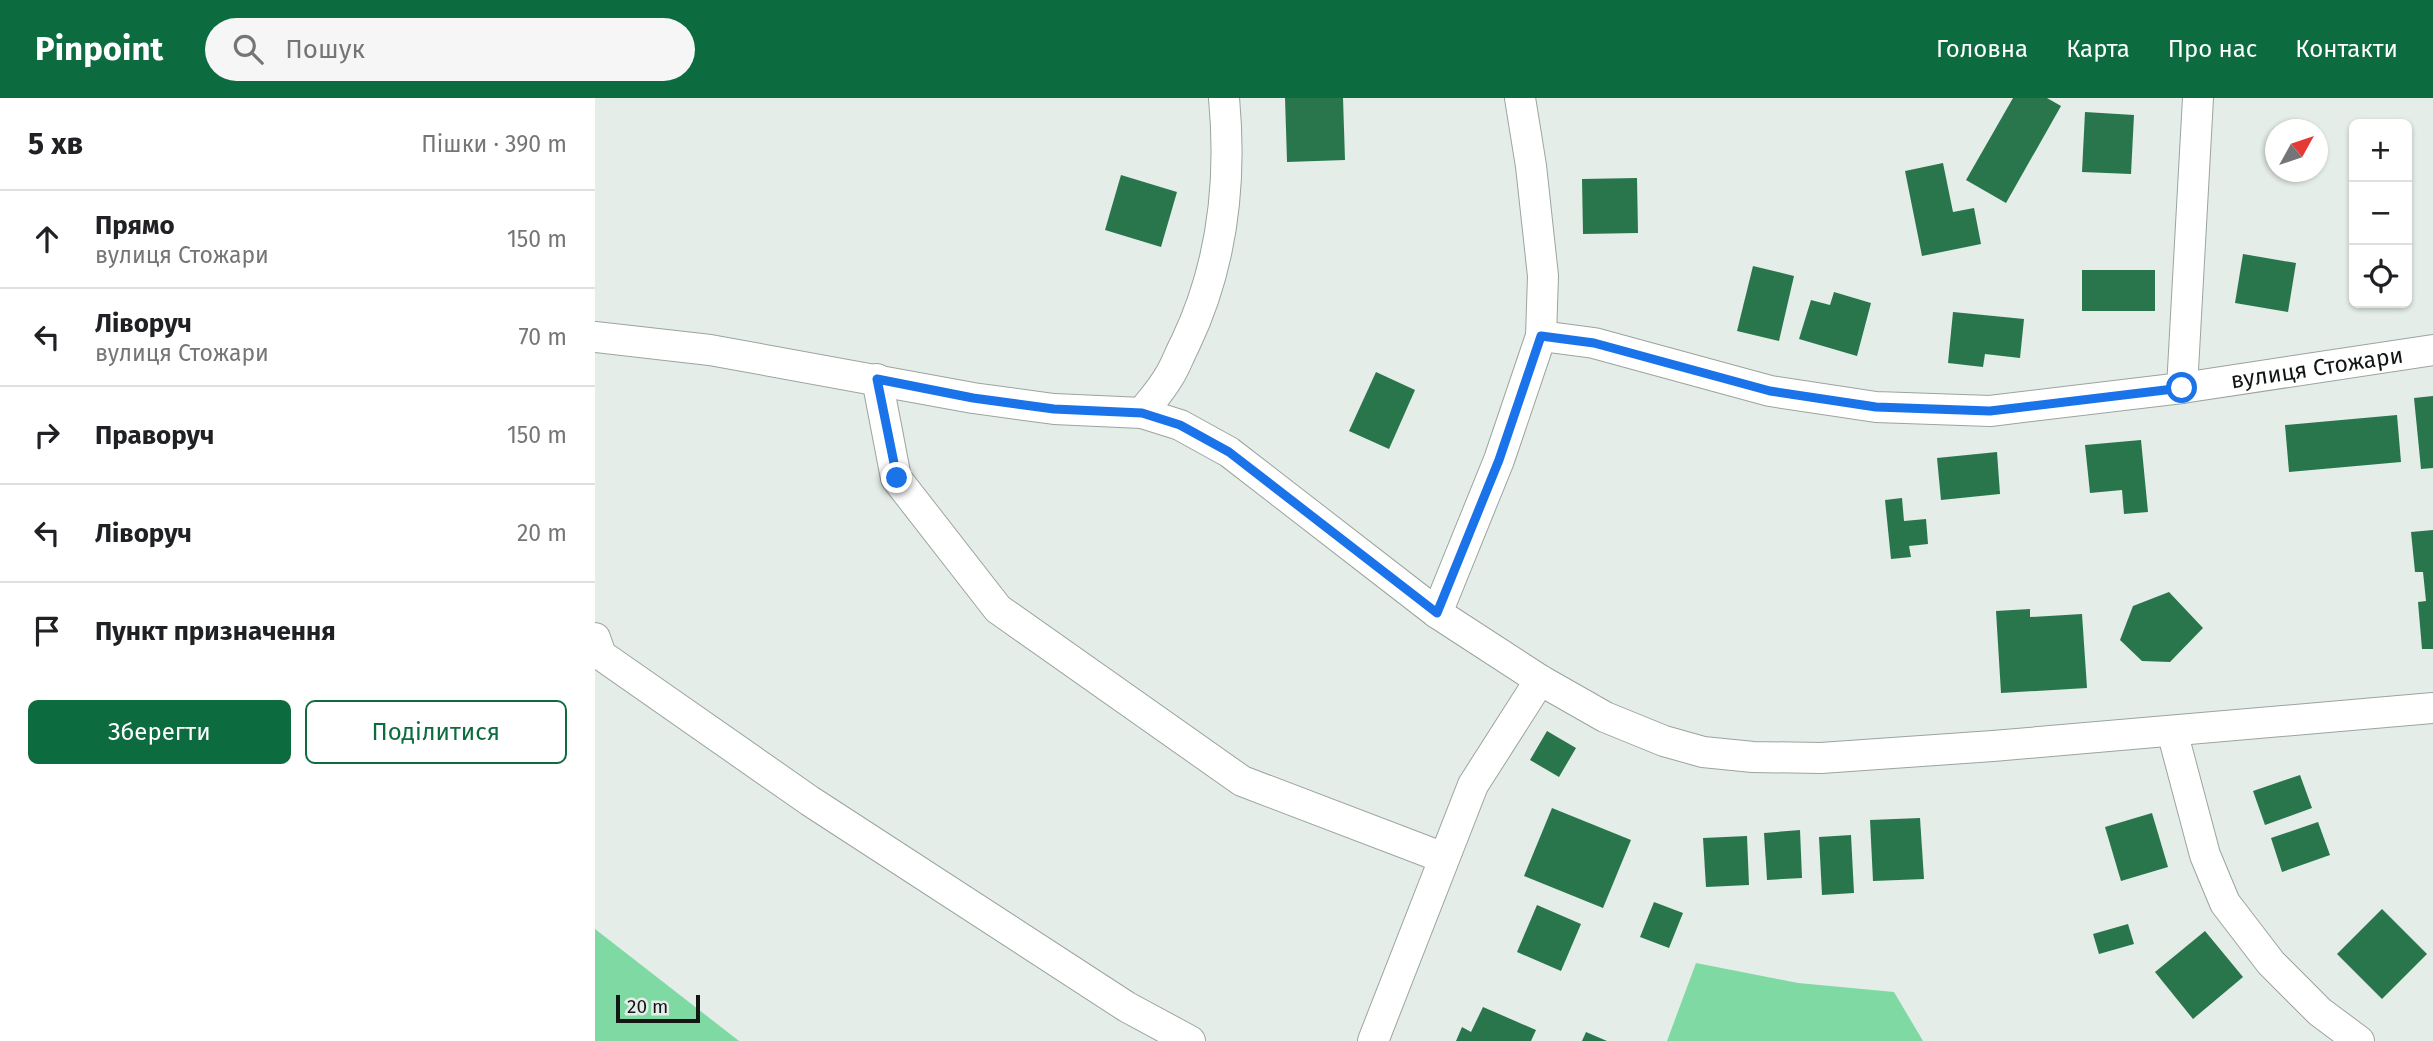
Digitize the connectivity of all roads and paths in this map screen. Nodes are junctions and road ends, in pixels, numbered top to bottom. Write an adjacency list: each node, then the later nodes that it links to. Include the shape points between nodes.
1 (1224, 98): 9 (street, via 1227,183 1211,278 1168,377)
2 (1520, 98): 4 (street, via 1543,276)
3 (2198, 98): 8 (street)
4 (1541, 336): 8 (street, вулиця Стожари, via 1594,343 1770,391 1876,407 1990,411); 10 (street, via 1499,460)
5 (595, 337): 7 (street, via 710,350)
6 (2433, 350): 8 (street, вулиця Стожари)
7 (877, 379): 9 (street, via 1054,409); 15 (street, via 897,478 998,609 1243,781)
8 (2182, 388)
9 (1142, 413): 10 (street, via 1180,425 1229,452)
10 (1437, 613): 12 (street)
11 (595, 638): 16 (street, via 601,655 810,801 1127,1007)
12 (1540, 680): 14 (street, via 1605,717 1664,741 1703,752 1753,757 1821,758); 15 (street, via 1473,785)
13 (2433, 708): 14 (street)
14 (2172, 731): 18 (street, via 2205,855 2225,903 2271,963 2320,1012)
15 (1444, 858): 17 (street)
16 (1190, 1041)
17 (1373, 1041)
18 (2360, 1041)

